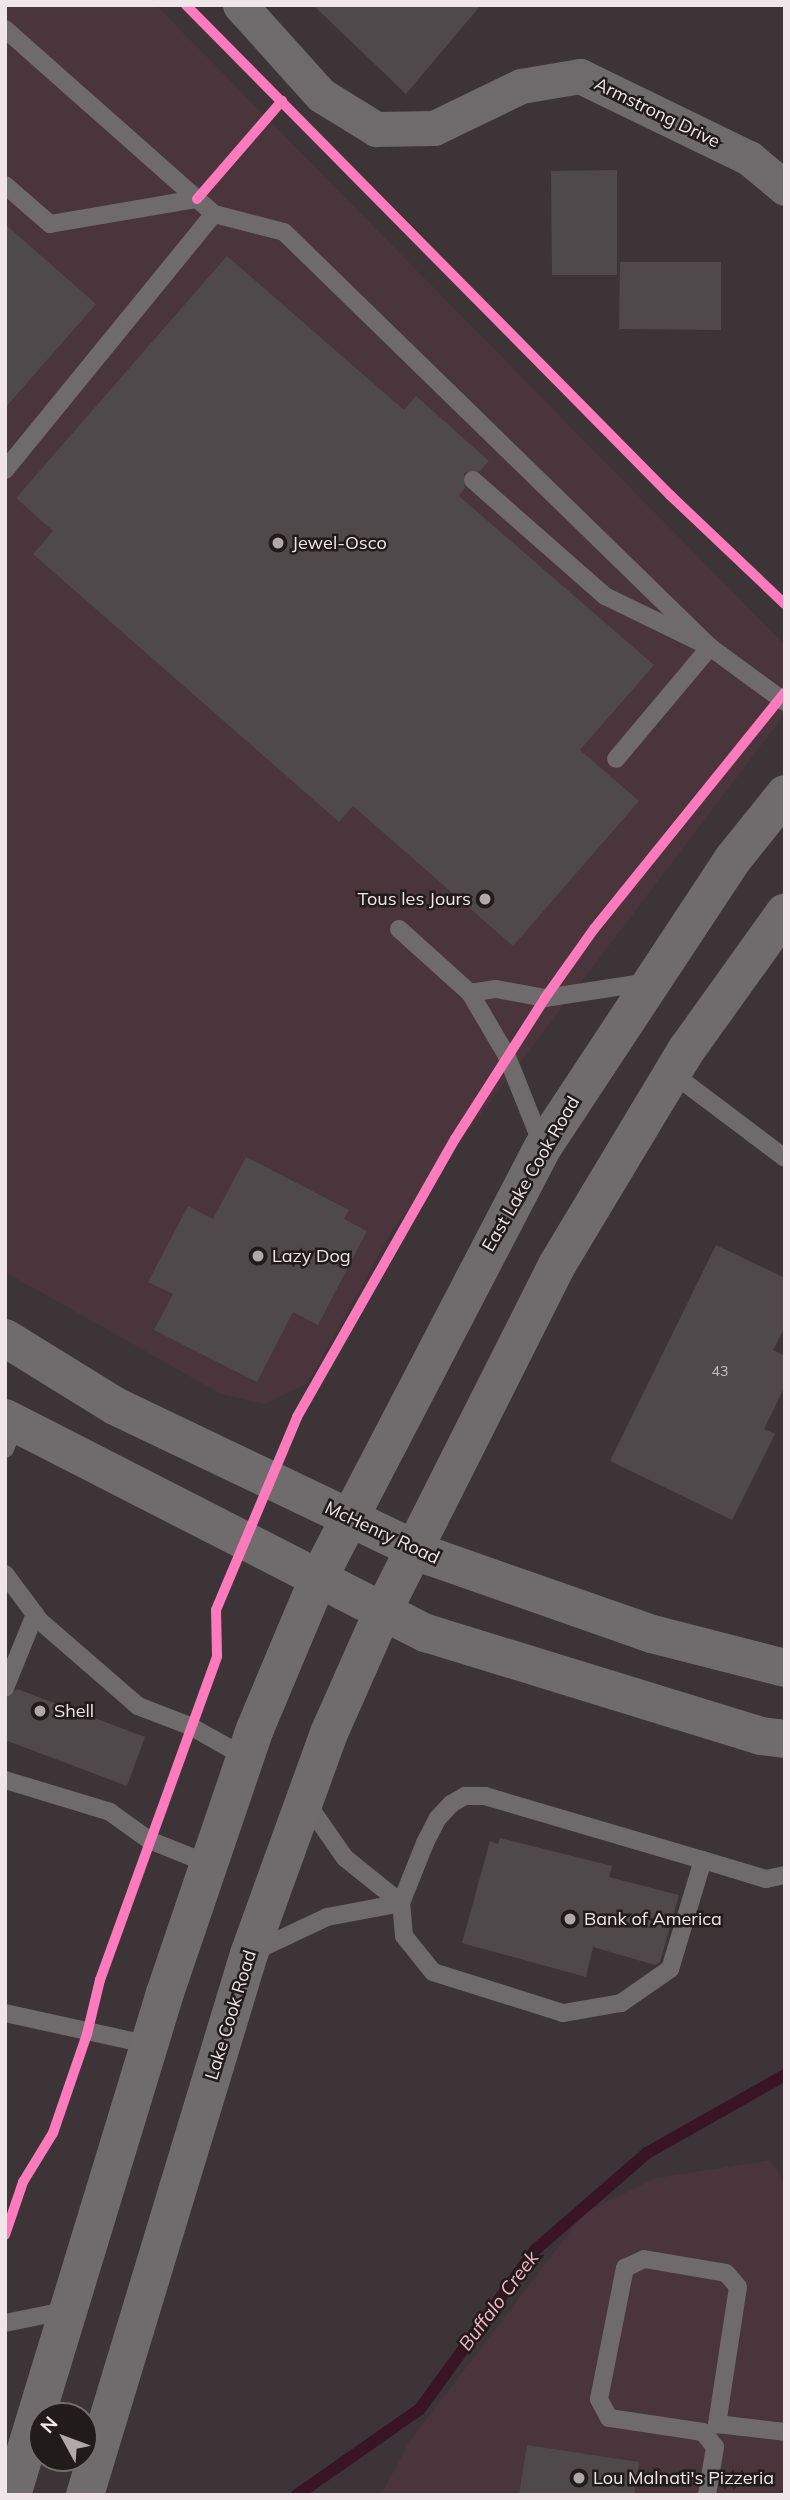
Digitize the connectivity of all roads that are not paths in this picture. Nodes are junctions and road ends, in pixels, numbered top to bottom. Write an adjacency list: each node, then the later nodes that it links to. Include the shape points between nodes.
1 (240, 5): 4 (street, Armstrong Drive, via 321,95 376,128 434,128 521,86 580,76 749,158)
2 (5, 29): 5 (lane)
3 (5, 185): 5 (lane, via 50,224)
4 (785, 188)
5 (197, 200): 6 (lane)
6 (214, 214): 7 (lane); 9 (lane, via 284,232)
7 (5, 470)
8 (472, 480): 9 (lane, via 605,596)
9 (710, 647): 10 (lane); 11 (lane)
10 (785, 702)
11 (616, 759)
12 (785, 794): 15 (main road, East Lake Cook Road)
13 (785, 912): 17 (main road)
14 (399, 929): 16 (lane)
15 (650, 982): 16 (lane, via 545,998 496,989); 18 (main road, East Lake Cook Road)
16 (470, 993): 18 (lane, via 506,1054)
17 (672, 1073): 19 (lane); 23 (main road, via 556,1265)
18 (543, 1147): 22 (main road, East Lake Cook Road)
19 (785, 1158)
20 (5, 1338): 22 (main road, McHenry Road, via 115,1406)
21 (9, 1430): 25 (main road)
22 (348, 1518): 23 (main road, McHenry Road); 25 (main road, East Lake Cook Road)
23 (412, 1548): 26 (main road, Lake Cook Road); 28 (main road, McHenry Road, via 652,1634)
24 (5, 1574): 27 (lane)
25 (318, 1579): 26 (main road); 31 (main road)
26 (383, 1611): 30 (main road, via 426,1633 761,1736); 33 (main road, Lake Cook Road)
27 (35, 1614): 29 (lane); 31 (lane, via 138,1706 190,1726)
28 (785, 1668)
29 (5, 1688)
30 (785, 1739)
31 (246, 1757): 35 (main road)
32 (5, 1780): 35 (lane, via 110,1812 149,1840)
33 (304, 1800): 37 (lane, via 345,1858); 38 (main road, Lake Cook Road)
34 (703, 1860): 36 (lane, via 766,1879); 37 (lane, via 485,1796 466,1796 438,1818); 37 (lane, via 670,1969 621,2003 563,2013 433,1972 404,1936)
35 (209, 1864): 40 (main road)
36 (785, 1875)
37 (401, 1903): 38 (lane, via 327,1917)
38 (249, 1954): 47 (main road, Lake Cook Road)
39 (5, 2013): 40 (lane)
40 (150, 2045): 41 (main road)
41 (69, 2310): 42 (lane); 46 (main road)
42 (5, 2323)
43 (717, 2424): 44 (lane); 45 (lane); 45 (lane, via 738,2287 726,2273 644,2259 625,2268 599,2399 609,2418 703,2432)
44 (785, 2432)
45 (715, 2447): 48 (lane)
46 (12, 2495)
47 (85, 2495)
48 (707, 2495)

